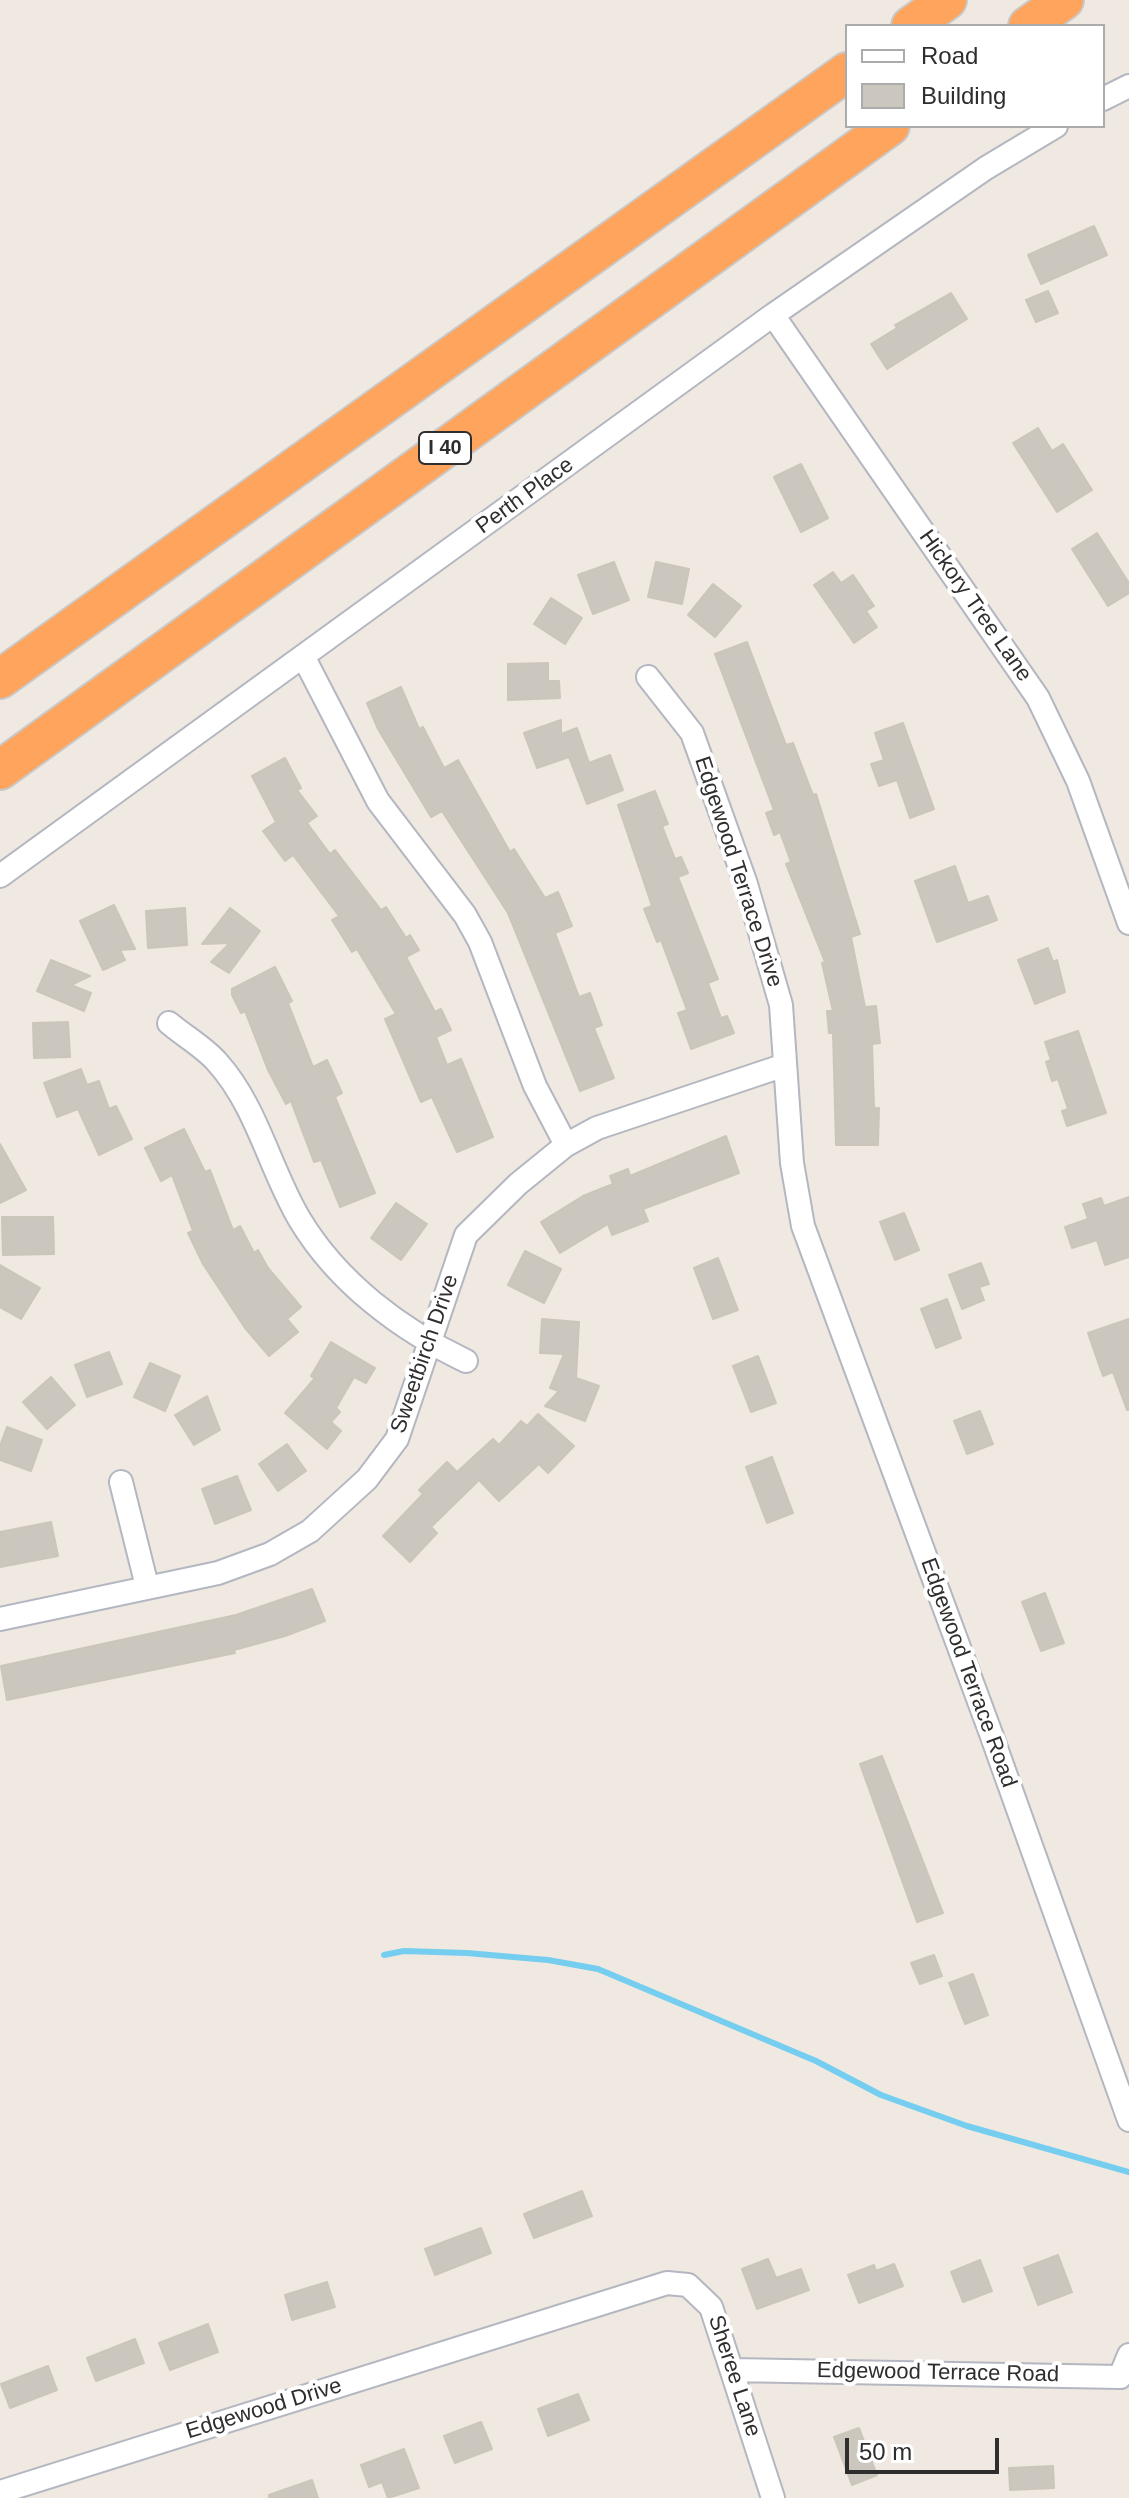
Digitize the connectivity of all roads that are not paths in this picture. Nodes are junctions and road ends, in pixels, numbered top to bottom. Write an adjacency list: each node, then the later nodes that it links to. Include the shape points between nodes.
1 (947, 0): 3 (highway)
2 (1064, 0): 4 (highway)
3 (914, 24)
4 (1031, 24)
5 (845, 73): 13 (highway)
6 (1129, 86): 7 (street)
7 (1105, 98)
8 (887, 128): 14 (highway, I 40)
9 (1053, 128): 10 (street, Perth Place)
10 (773, 315): 11 (street, Perth Place); 16 (street, Hickory Tree Lane, via 1038,698 1078,781)
11 (304, 658): 15 (street, Perth Place); 19 (street, via 378,801 480,942 535,1086)
12 (648, 677): 18 (street, Edgewood Terrace Drive, via 692,733 746,884 781,1005)
13 (0, 679)
14 (0, 770)
15 (0, 876)
16 (1129, 923)
17 (169, 1023): 21 (street, via 217,1062 247,1109 300,1220 330,1259 390,1318)
18 (785, 1065): 19 (street, Sweetbirch Drive, via 597,1128); 20 (street, Edgewood Terrace Drive)
19 (566, 1145): 21 (street, Sweetbirch Drive, via 466,1235)
20 (803, 1226): 26 (street, Edgewood Terrace Road)
21 (431, 1344): 22 (street); 24 (street, Sweetbirch Drive, via 397,1439 367,1479 310,1531 270,1554 218,1573)
22 (466, 1361)
23 (121, 1482): 24 (street)
24 (147, 1586): 25 (street, Sweetbirch Drive)
25 (0, 1619)
26 (1129, 2120)
27 (528, 2326): 29 (street, Sheree Lane, via 667,2283 688,2285 711,2307); 30 (street, Edgewood Drive)
28 (1129, 2355): 29 (street, Edgewood Terrace Road, via 1120,2377)
29 (732, 2370): 31 (street, Sheree Lane)
30 (0, 2492)
31 (773, 2498)

